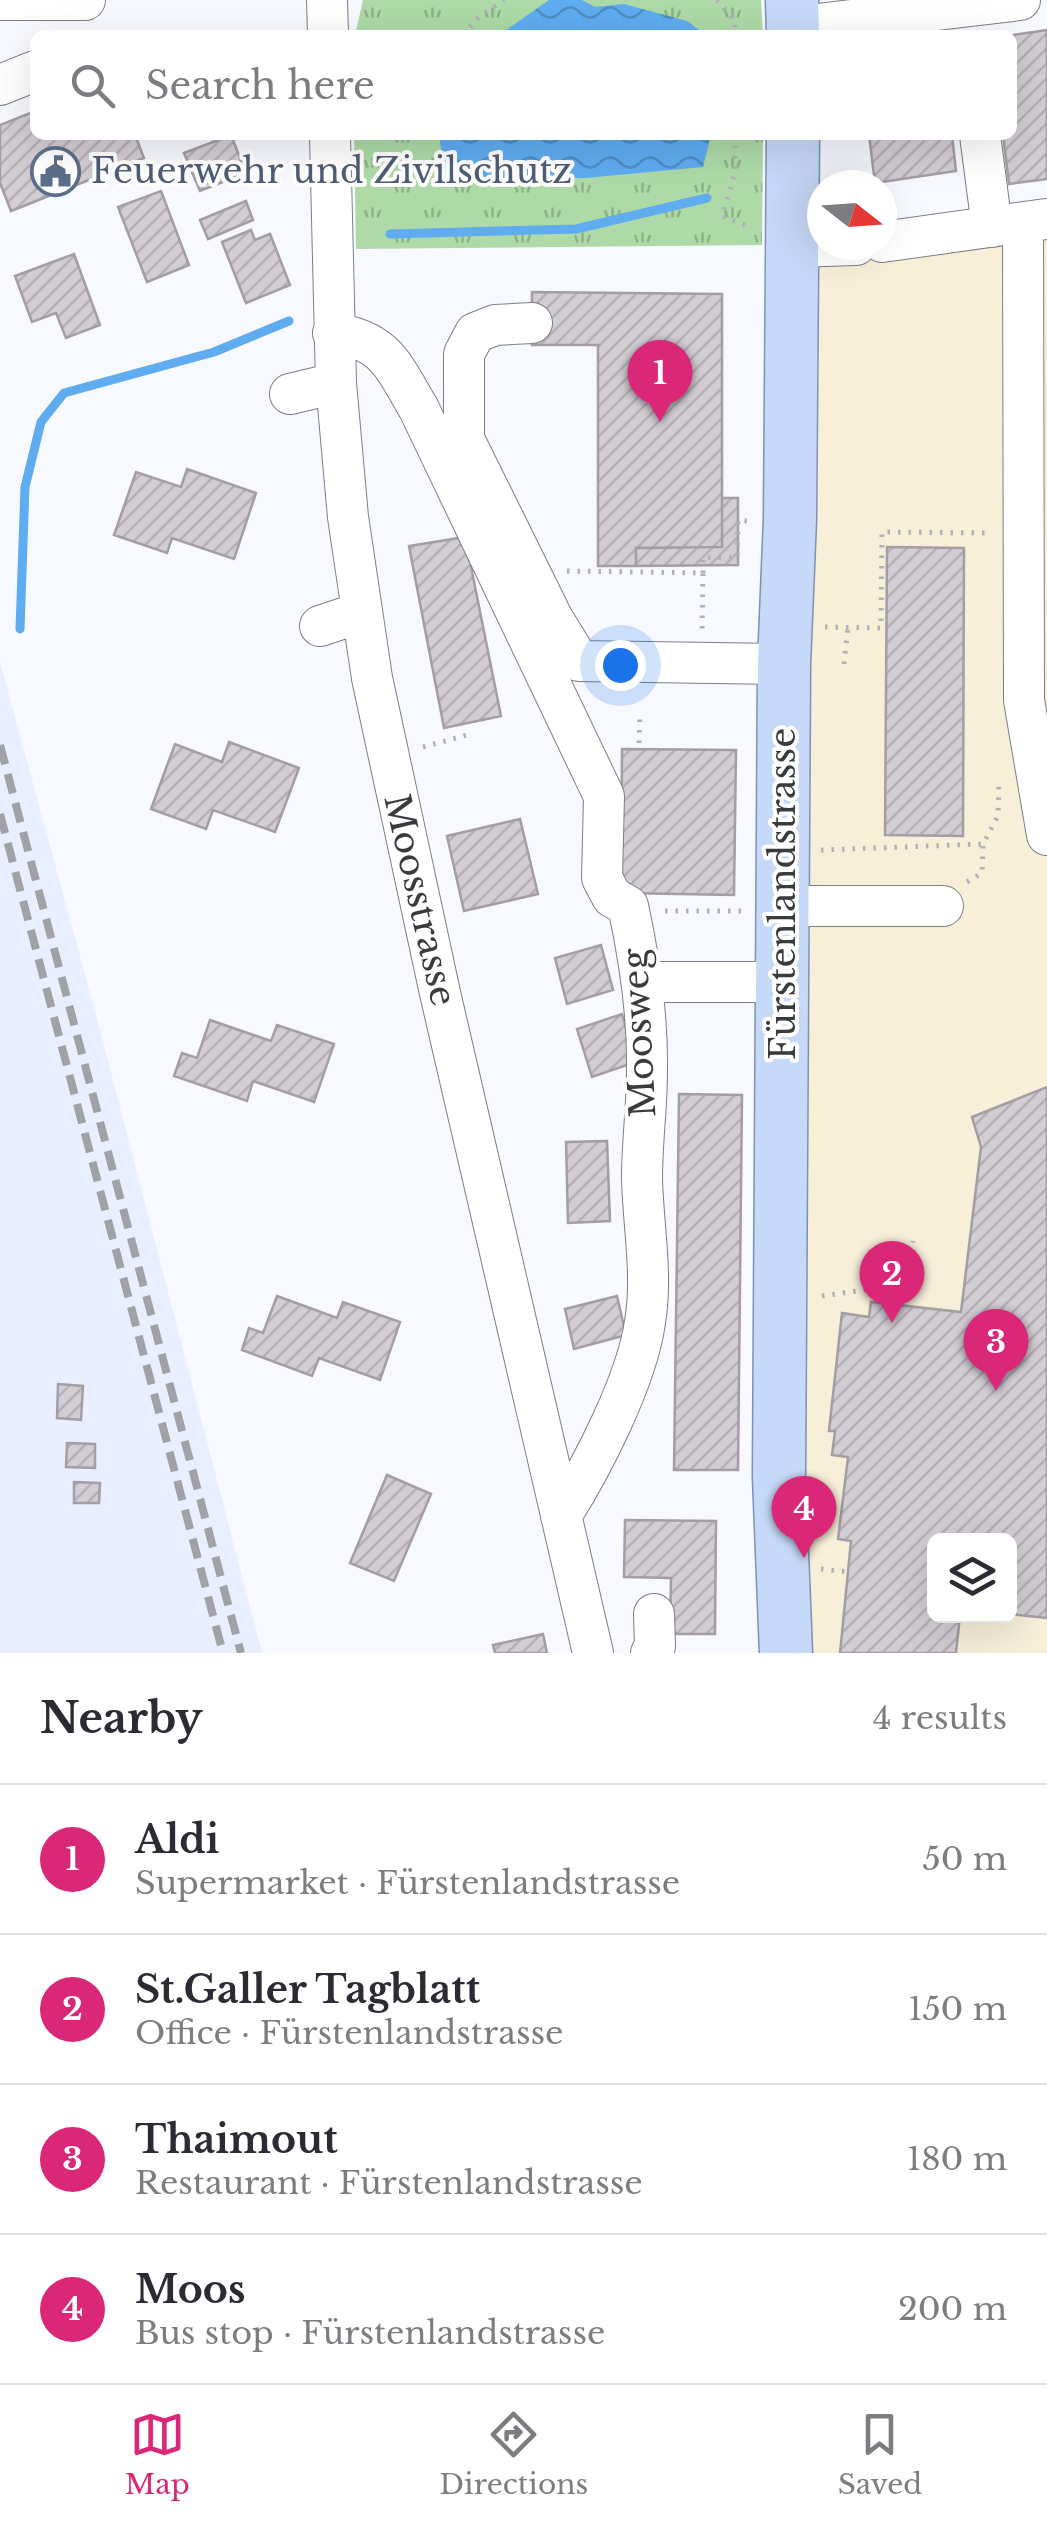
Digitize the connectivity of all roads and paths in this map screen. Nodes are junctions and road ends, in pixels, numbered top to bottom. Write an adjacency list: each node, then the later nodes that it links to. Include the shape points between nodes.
1 (0, 0): 7 (street)
2 (85, 0): 7 (street)
3 (327, 0): 10 (street)
4 (504, 0): 11 (path)
5 (717, 0): 12 (path)
6 (1020, 0): 8 (street)
7 (70, 1): 9 (street)
8 (792, 21)
9 (73, 30)
10 (328, 30)
11 (468, 30)
12 (735, 30)
13 (30, 73): 14 (street)
14 (0, 85)
15 (330, 140): 24 (street, Moosstrasse)
16 (735, 140): 20 (path, via 736,172 722,216)
17 (792, 140): 20 (main road, Fürstenlandstrasse)
18 (982, 140): 19 (street)
19 (1021, 223): 21 (street); 31 (street)
20 (777, 240): 22 (street); 37 (main road, Fürstenlandstrasse, via 790,519)
21 (897, 240)
22 (807, 242)
23 (532, 323): 36 (street, via 475,333 464,354 464,439 553,619 579,662)
24 (333, 333): 25 (street, Moosstrasse); 49 (street, Moosweg, via 370,342 387,356 419,409 604,796 602,878)
25 (336, 383): 26 (street); 32 (street, Moosstrasse)
26 (290, 394)
27 (738, 520): 30 (path, via 737,558 703,557)
28 (1002, 534): 35 (path, via 882,532 881,628)
29 (554, 572): 30 (path)
30 (703, 573): 36 (path)
31 (1034, 592): 44 (street, via 1024,700)
32 (362, 612): 33 (street); 54 (street, Moosstrasse, via 405,837)
33 (320, 626)
34 (832, 627): 35 (path)
35 (848, 628): 38 (path)
36 (702, 663): 37 (street)
37 (784, 664): 48 (main road, Fürstenlandstrasse)
38 (844, 664)
39 (640, 712): 41 (path)
40 (466, 736): 42 (path)
41 (640, 743)
42 (430, 746)
43 (1000, 778): 45 (path, via 998,816)
44 (1047, 835)
45 (982, 844): 46 (path); 47 (path, via 982,873 968,878)
46 (808, 851)
47 (952, 900): 48 (street)
48 (767, 907): 49 (path); 51 (main road, Fürstenlandstrasse)
49 (629, 911): 50 (street, Moosweg)
50 (644, 982): 51 (street); 54 (street, Moosweg, via 646,1322 589,1472)
51 (784, 982): 56 (main road, Fürstenlandstrasse, via 778,1477)
52 (913, 1241): 53 (path, via 908,1285 893,1298 871,1290)
53 (821, 1296)
54 (561, 1516): 55 (street, Moosstrasse)
55 (593, 1653)
56 (786, 1653)

